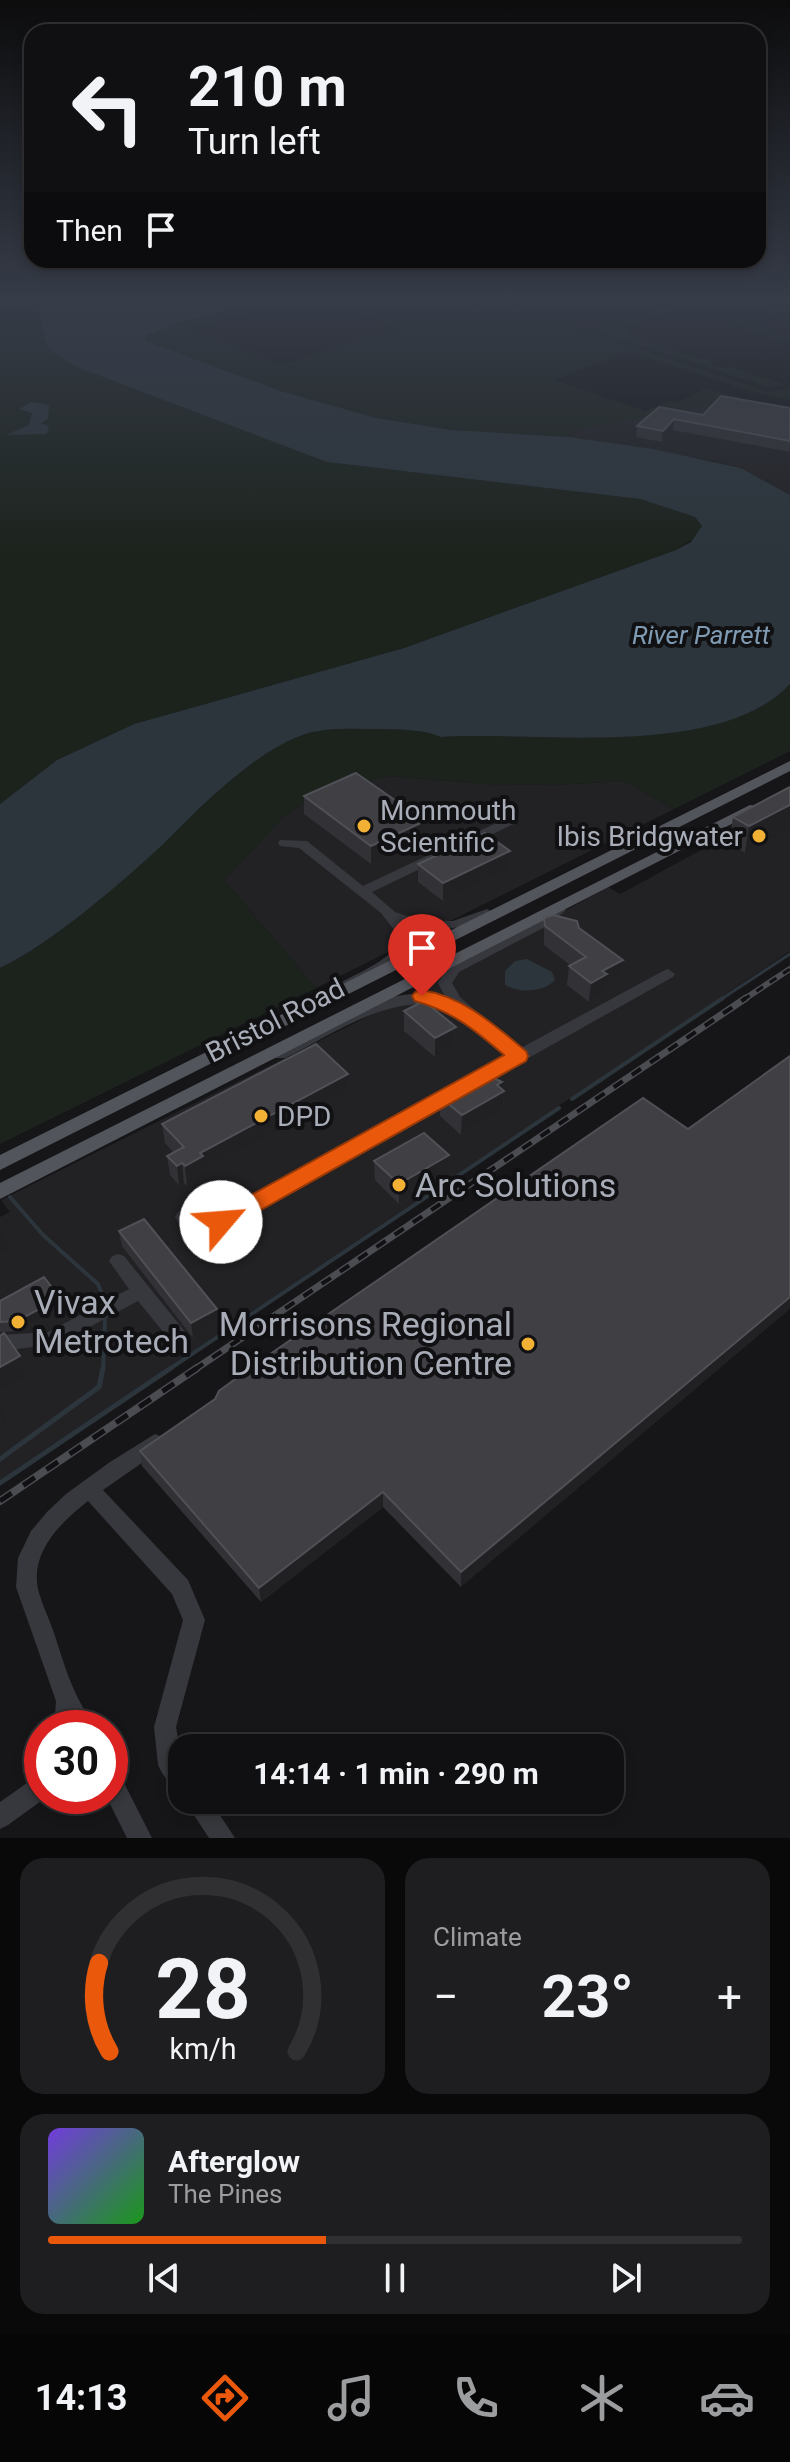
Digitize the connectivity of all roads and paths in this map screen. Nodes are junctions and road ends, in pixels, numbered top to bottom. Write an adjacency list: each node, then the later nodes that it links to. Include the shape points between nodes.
1 (790, 765): 6 (main road, Bristol Road)
2 (767, 800): 7 (main road, Bristol Road)
3 (513, 819): 5 (street)
4 (285, 843): 5 (street, via 302,844)
5 (363, 891): 8 (street)
6 (526, 899): 8 (street, via 444,928 419,926); 10 (main road, Bristol Road)
7 (569, 901): 11 (street, via 538,925 447,975 448,993); 13 (main road, Bristol Road)
8 (386, 910): 10 (street, via 407,934 406,947)
9 (668, 974): 12 (street)
10 (321, 1001): 14 (main road, Bristol Road)
11 (471, 1016): 12 (street); 13 (street, via 430,997 396,1000)
12 (518, 1056): 16 (street, via 221,1222 201,1227)
13 (227, 1076): 15 (main road, Bristol Road)
14 (0, 1163)
15 (0, 1192)
16 (184, 1217)
17 (118, 1261): 18 (street)
18 (141, 1291): 19 (street); 20 (street, via 51,1339)
19 (180, 1339)
20 (0, 1343)
21 (173, 1430): 22 (street)
22 (90, 1490): 23 (street, via 45,1529 32,1551 26,1580); 26 (street, via 180,1587 194,1620 165,1727)
23 (66, 1704): 24 (street); 25 (street)
24 (66, 1710)
25 (70, 1710)
26 (168, 1750)
27 (24, 1801): 30 (street)
28 (123, 1814): 31 (street)
29 (206, 1814): 32 (street)
30 (0, 1817)
31 (140, 1838)
32 (223, 1838)

